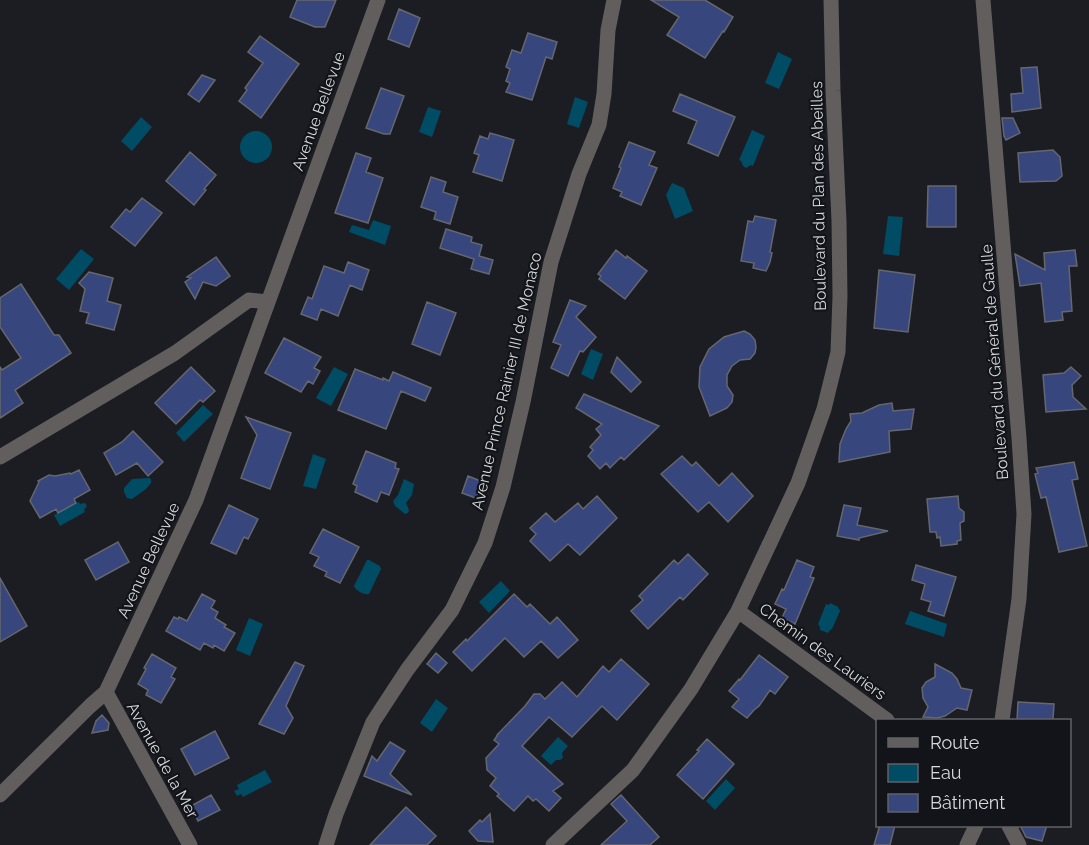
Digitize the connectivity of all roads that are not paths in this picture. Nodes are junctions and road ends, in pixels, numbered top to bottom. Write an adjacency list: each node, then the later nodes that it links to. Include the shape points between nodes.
1 (378, 0): 5 (street, Avenue Bellevue)
2 (614, 0): 15 (street, Avenue Prince Rainier III de Monaco, via 599,125 551,262 523,402 485,543 452,610 374,722)
3 (831, 0): 7 (street, Boulevard du Plan des Abeilles, via 839,221 838,352 824,409 798,483)
4 (983, 0): 10 (street, Boulevard du Général de Gaulle, via 1023,514 1019,599)
5 (268, 302): 6 (street, via 249,300 175,353); 8 (street, Avenue Bellevue, via 196,500)
6 (0, 457)
7 (738, 611): 9 (street, Chemin des Lauriers); 16 (street, Boulevard du Plan des Abeilles, via 692,689 633,770)
8 (106, 692): 11 (street, Avenue Bellevue); 14 (street, Avenue de la Mer)
9 (886, 719)
10 (1002, 719)
11 (0, 795)
12 (975, 827): 17 (street)
13 (1010, 827): 18 (street)
14 (190, 845)
15 (326, 845)
16 (553, 845)
17 (967, 845)
18 (1019, 845)

